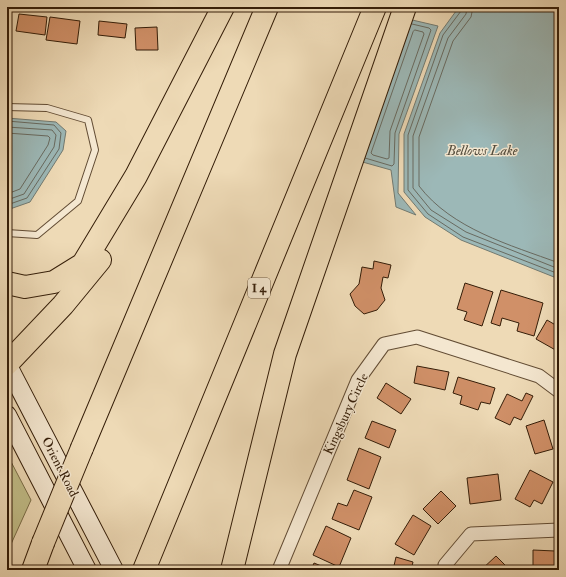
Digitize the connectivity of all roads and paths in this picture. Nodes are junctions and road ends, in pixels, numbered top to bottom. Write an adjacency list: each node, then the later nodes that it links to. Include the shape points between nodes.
1 (223, 7): 6 (highway)
2 (267, 7): 13 (highway, bridge)
3 (375, 7): 16 (highway, I 4)
4 (405, 7): 17 (highway, via 285,354)
5 (7, 107): 7 (lane, via 47,108 88,120 95,150 78,201 37,235)
6 (136, 176): 8 (highway, via 84,264 54,282 26,286); 9 (highway, via 98,264)
7 (7, 233)
8 (7, 283)
9 (7, 364): 15 (street, Orient Road)
10 (559, 391): 18 (street, Kingsbury Circle, via 539,376 417,337 384,344 358,380)
11 (7, 414): 14 (street, Orient Road)
12 (559, 530): 19 (street, via 471,534 445,565)
13 (33, 570)
14 (87, 570)
15 (114, 570)
16 (144, 570)
17 (232, 570)
18 (279, 570)
19 (445, 570)

